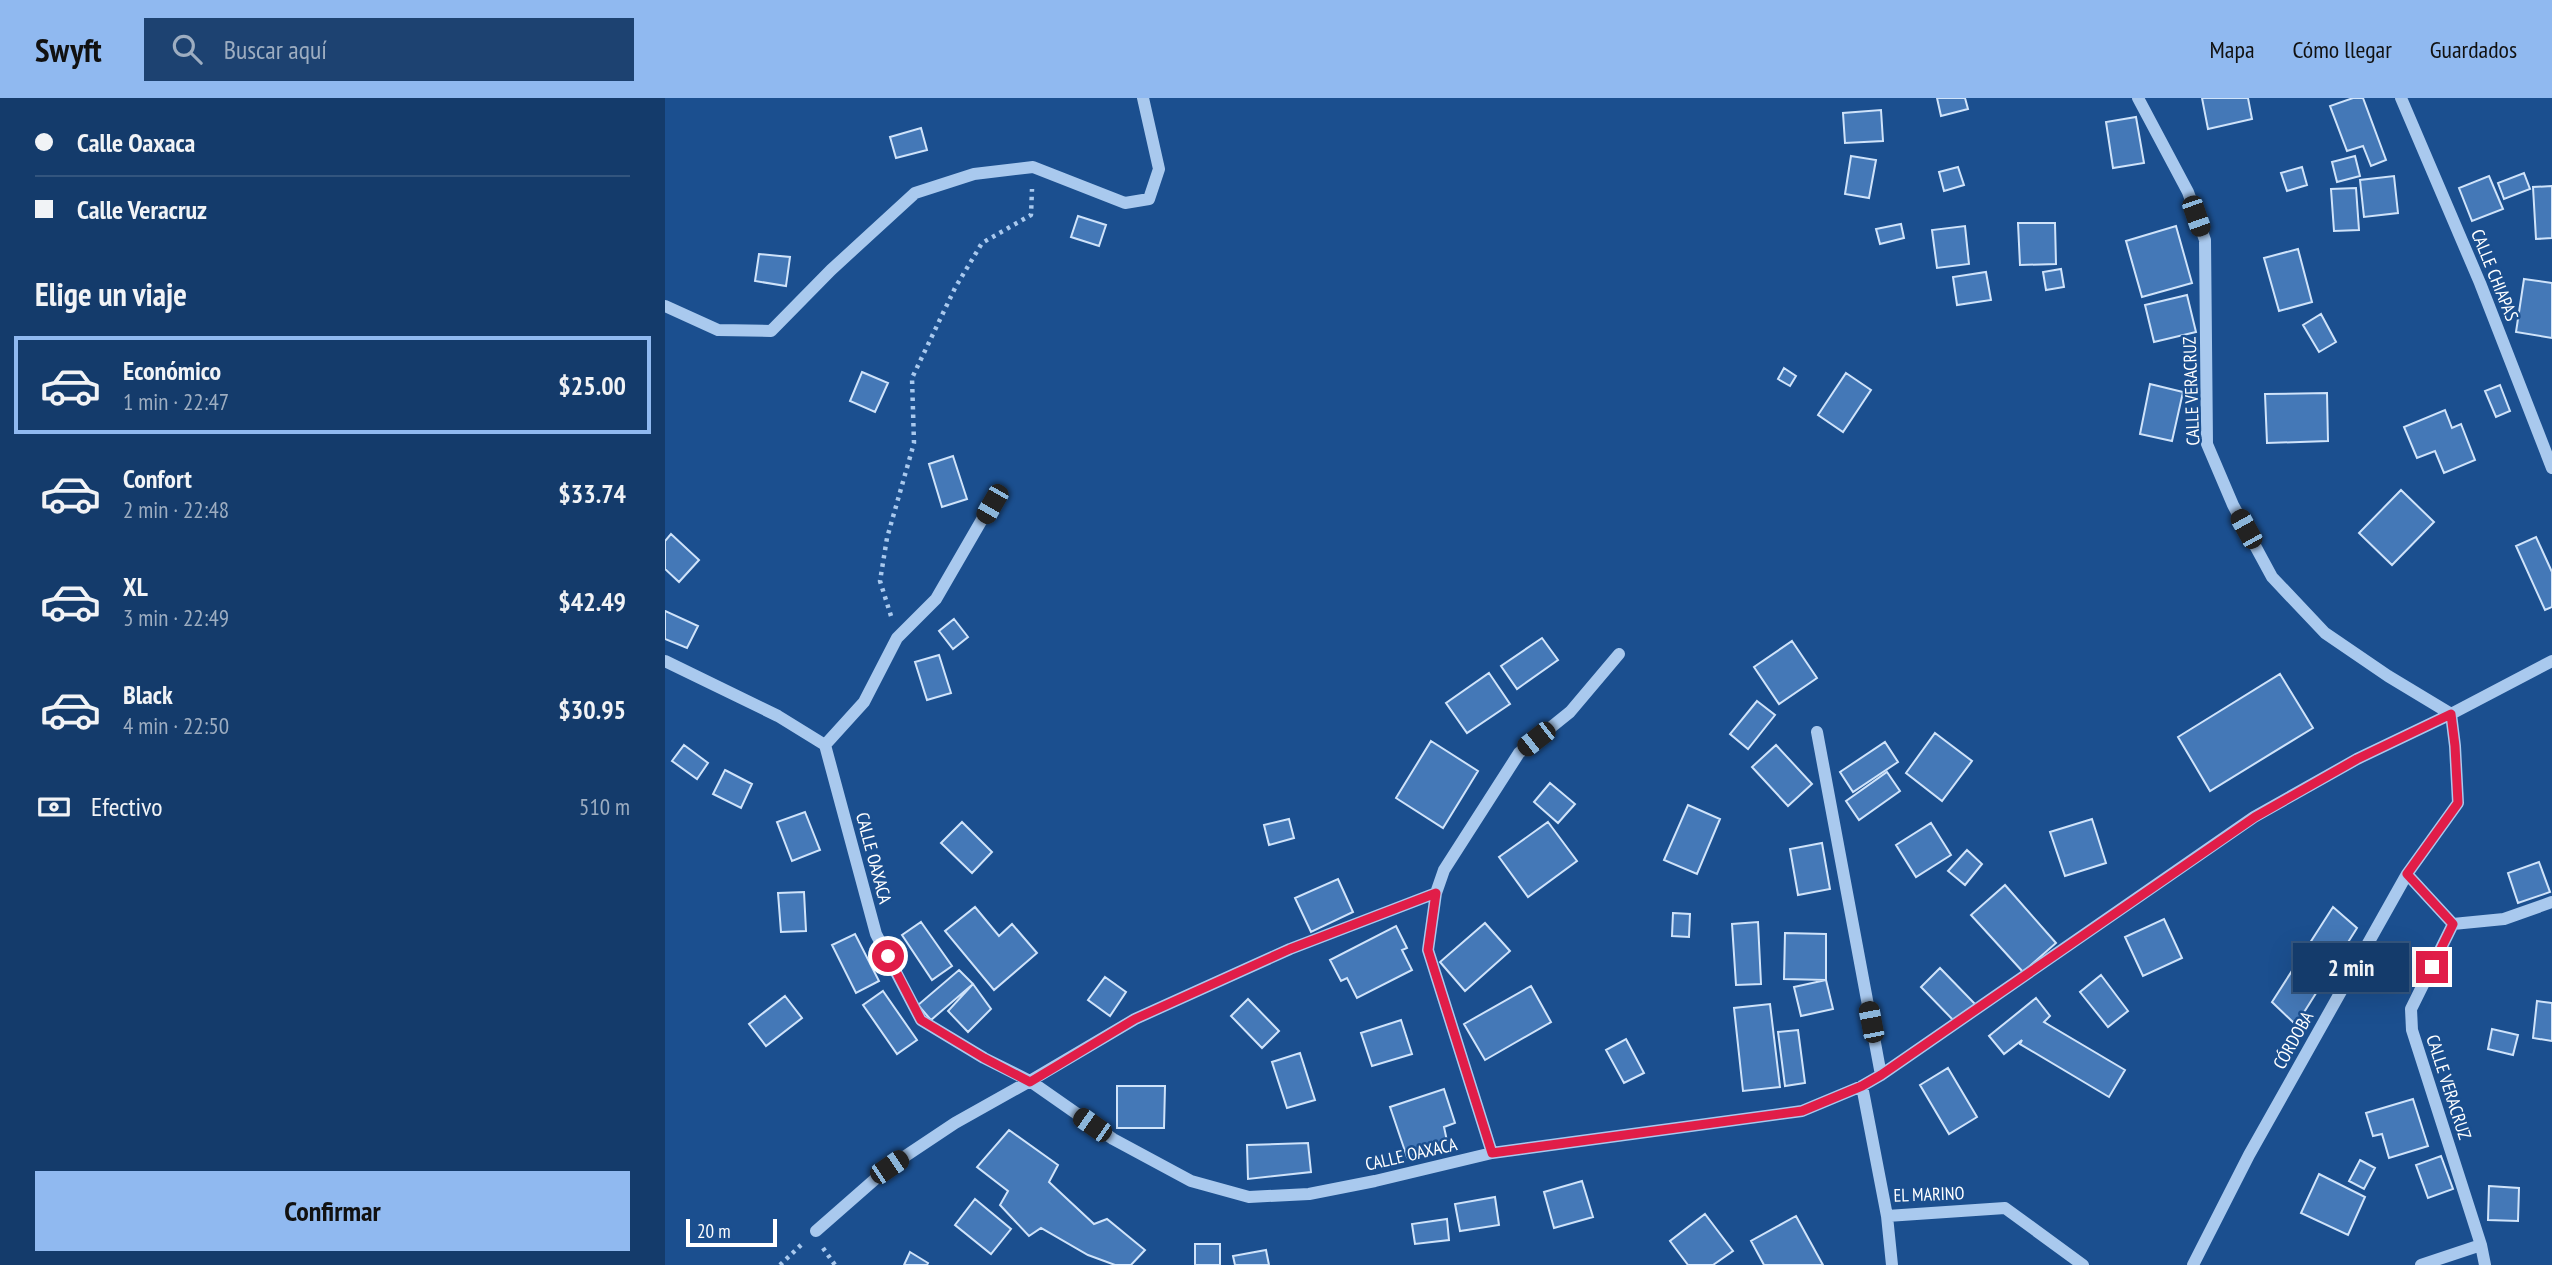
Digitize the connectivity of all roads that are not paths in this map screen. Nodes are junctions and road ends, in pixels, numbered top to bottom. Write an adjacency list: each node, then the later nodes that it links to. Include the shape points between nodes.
1 (1143, 98): 4 (street, via 1159,169 1149,199 1125,203 1033,167 974,174 915,193 771,331 718,330)
2 (2138, 98): 10 (street, CALLE VERACRUZ, via 2188,192 2205,240 2207,444 2232,505 2272,577 2325,633)
3 (2401, 98): 5 (street, CALLE CHIAPAS)
4 (665, 306)
5 (2552, 468)
6 (992, 504): 12 (street, via 936,599 897,638 864,702)
7 (1619, 654): 14 (street, via 1570,712 1519,753 1444,870)
8 (665, 661): 12 (street, via 778,716)
9 (2552, 661): 10 (street, CALLE OAXACA)
10 (2451, 714): 13 (street, CÓRDOBA, via 2458,803); 17 (street, CALLE OAXACA, via 2357,759 2255,817)
11 (1817, 732): 17 (street)
12 (825, 746): 18 (street, CALLE OAXACA, via 876,934 921,1020)
13 (2407, 874): 16 (street); 26 (street, CÓRDOBA, via 2249,1155)
14 (1436, 893): 18 (street, via 1290,949 1135,1019); 20 (street, via 1428,950)
15 (2552, 902): 16 (street, via 2504,919)
16 (2453, 924): 23 (street, CALLE VERACRUZ, via 2411,1009 2412,1030)
17 (1881, 1075): 19 (street, CALLE OAXACA)
18 (1030, 1082): 20 (street, CALLE OAXACA, via 1113,1139 1191,1181 1249,1197 1309,1194); 22 (street, via 954,1123 889,1167)
19 (1862, 1086): 20 (street, CALLE OAXACA, via 1802,1111); 21 (street, EL MARINO)
20 (1492, 1153)
21 (1887, 1216): 24 (street); 25 (street, EL MARINO, via 2005,1208)
22 (816, 1230)
23 (2481, 1245): 27 (street); 28 (street, CALLE VERACRUZ)
24 (1892, 1265)
25 (2083, 1265)
26 (2193, 1265)
27 (2421, 1265)
28 (2485, 1265)

